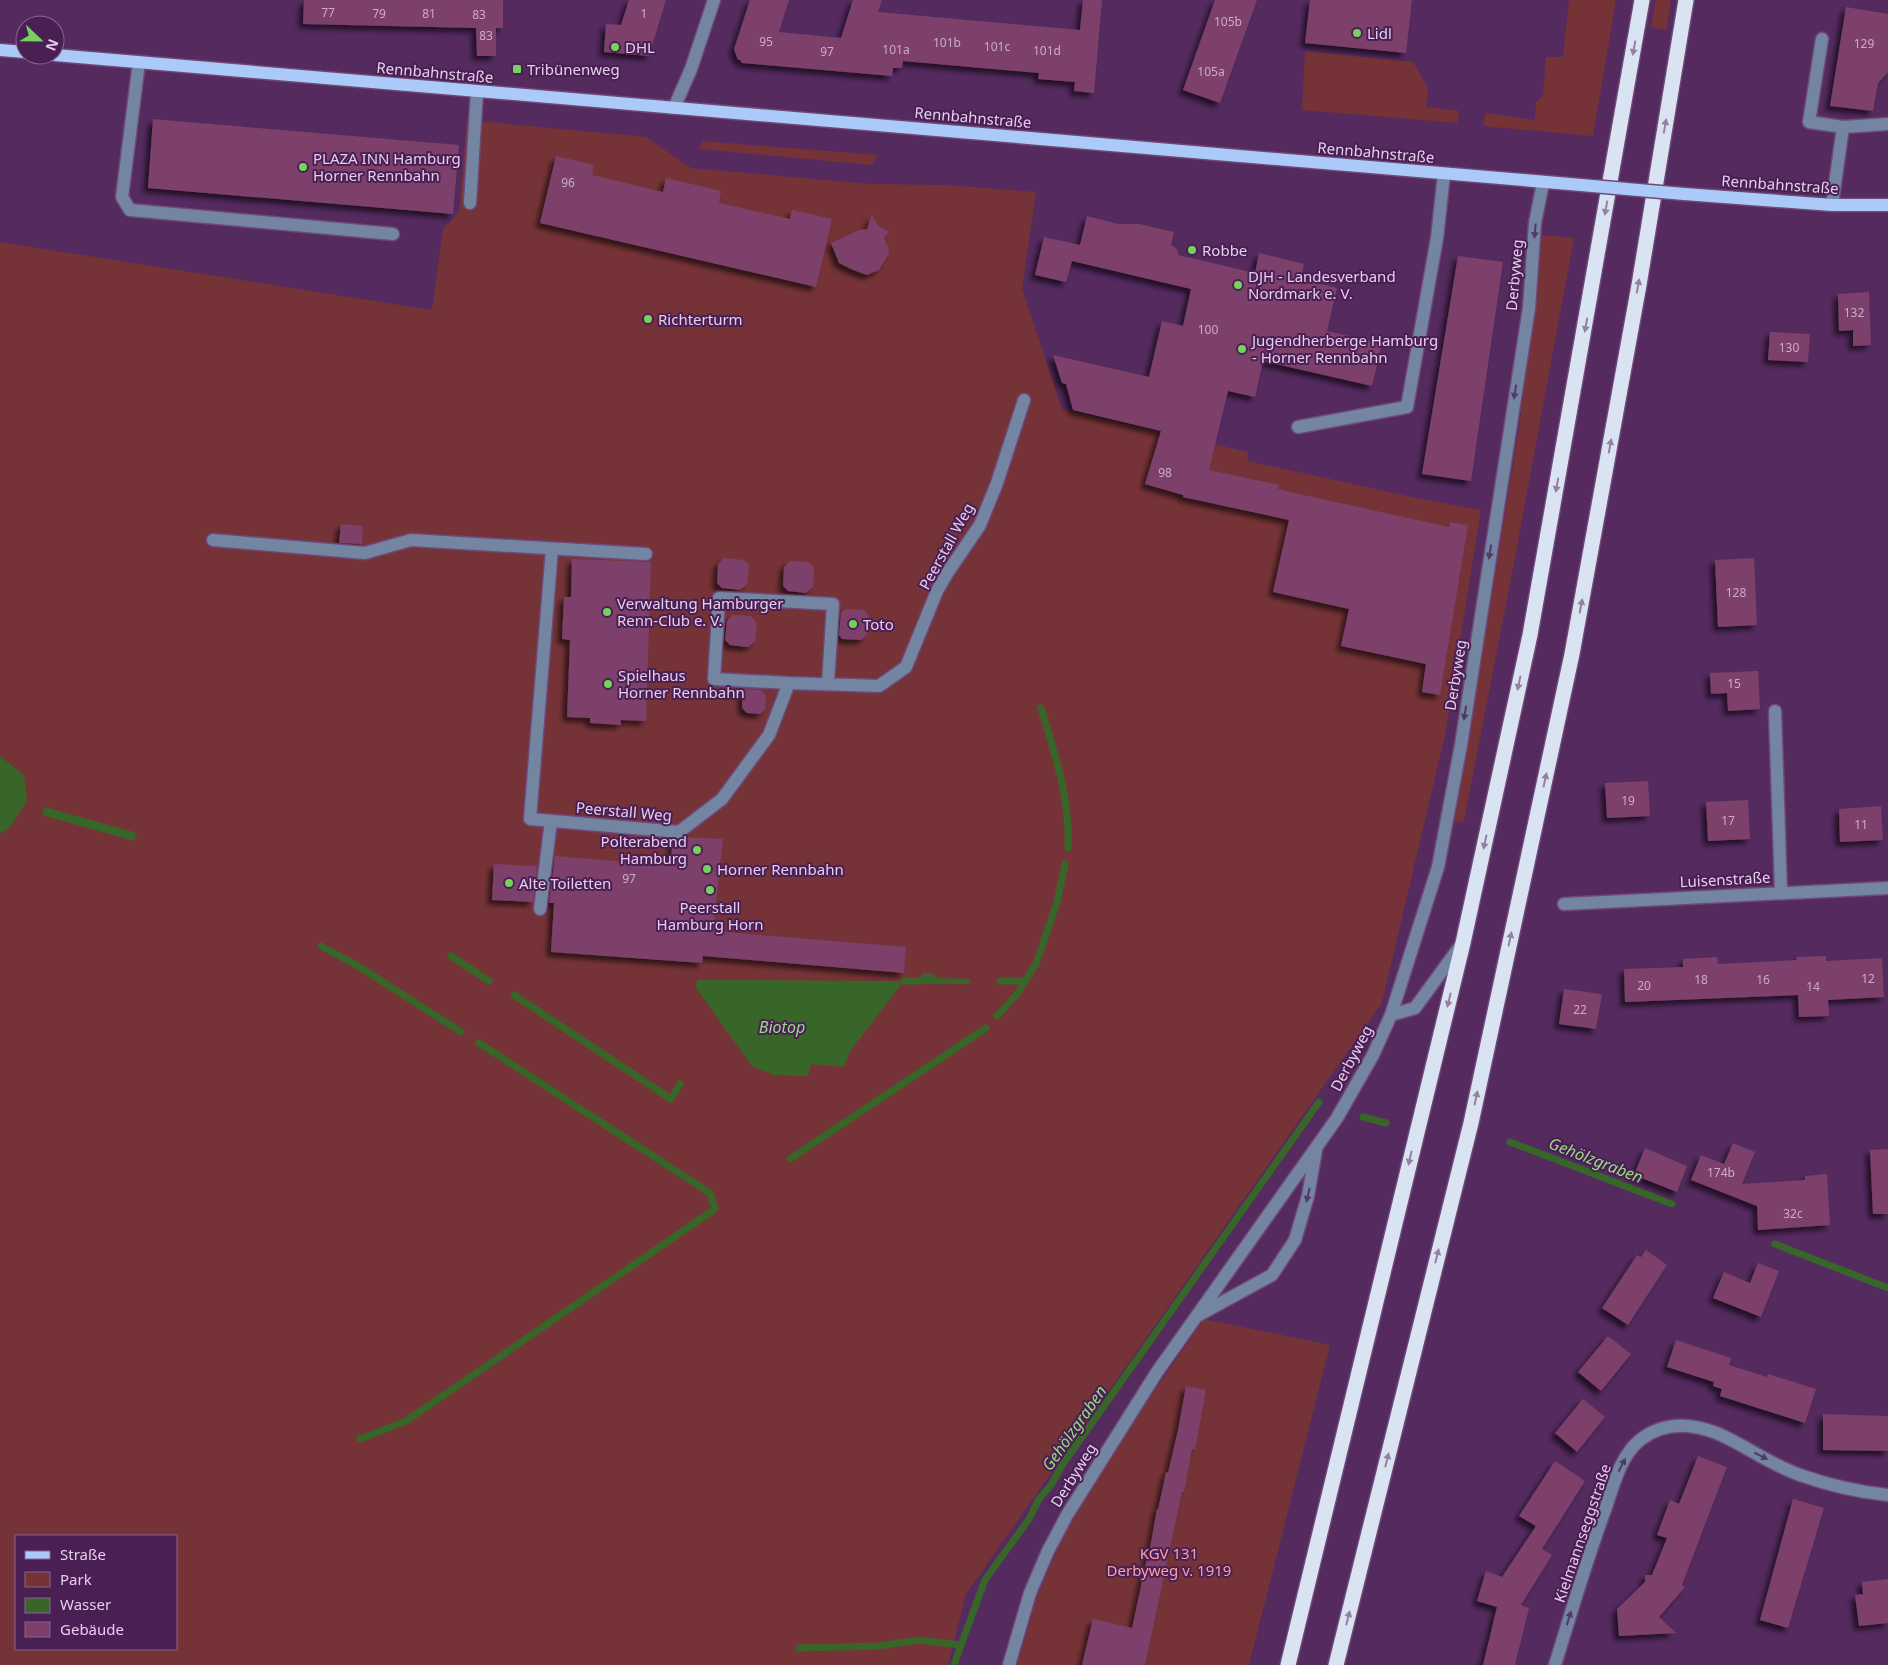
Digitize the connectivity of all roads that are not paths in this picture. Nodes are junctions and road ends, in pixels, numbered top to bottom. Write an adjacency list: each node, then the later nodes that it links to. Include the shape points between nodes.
1 (714, 0): 10 (street)
2 (1642, 0): 32 (highway, one-way to 32, via 1530,635)
3 (1686, 0): 39 (highway, one-way to 3, via 1470,1123 1572,654)
4 (1822, 39): 12 (street, via 1809,122)
5 (0, 50): 6 (main road)
6 (15, 51)
7 (65, 56): 8 (main road, Rennbahnstraße)
8 (139, 62): 9 (main road, Rennbahnstraße); 18 (street, via 122,197 130,210)
9 (478, 91): 10 (main road, Rennbahnstraße); 15 (street)
10 (674, 108): 13 (main road, Rennbahnstraße)
11 (1888, 124): 12 (street)
12 (1843, 127): 16 (street)
13 (1444, 174): 14 (main road, Rennbahnstraße); 20 (street, via 1437,238 1407,407)
14 (1543, 183): 16 (main road, Rennbahnstraße, bridge); 33 (street, Derbyweg, one-way to 33, via 1535,223 1529,308 1457,764 1438,867)
15 (470, 204)
16 (1832, 205): 17 (main road, Rennbahnstraße)
17 (1888, 205)
18 (393, 234)
19 (1024, 400): 25 (street, Peerstall Weg, via 980,525 938,591 906,667 879,686)
20 (1298, 427)
21 (213, 540): 22 (street, via 365,553 411,540)
22 (552, 549): 23 (street); 27 (street, Peerstall Weg, via 530,819)
23 (646, 554)
24 (789, 683): 25 (street, Peerstall Weg); 25 (street, via 714,679 719,598 833,604); 27 (street, Peerstall Weg, via 769,735 722,799 679,832)
25 (828, 683)
26 (1775, 711): 29 (street)
27 (550, 820): 31 (street)
28 (1888, 888): 29 (street, Luisenstraße)
29 (1781, 892): 30 (street, Luisenstraße)
30 (1564, 904)
31 (540, 909)
32 (1463, 943): 33 (street, via 1416,1008); 38 (highway, one-way to 38)
33 (1391, 1015): 34 (street, Derbyweg, via 1354,1089)
34 (1316, 1147): 35 (street, Derbyweg); 35 (street, Derbyweg, one-way to 35, via 1308,1196 1295,1240 1272,1276)
35 (1195, 1317): 37 (street, Derbyweg, via 1063,1522 1030,1593)
36 (1888, 1495): 40 (street, Kielmannseggstraße, one-way to 36, via 1618,1472 1639,1440 1656,1430 1681,1424 1698,1426 1799,1475 1843,1488)
37 (1009, 1665)
38 (1288, 1665)
39 (1336, 1665)
40 (1555, 1665)

